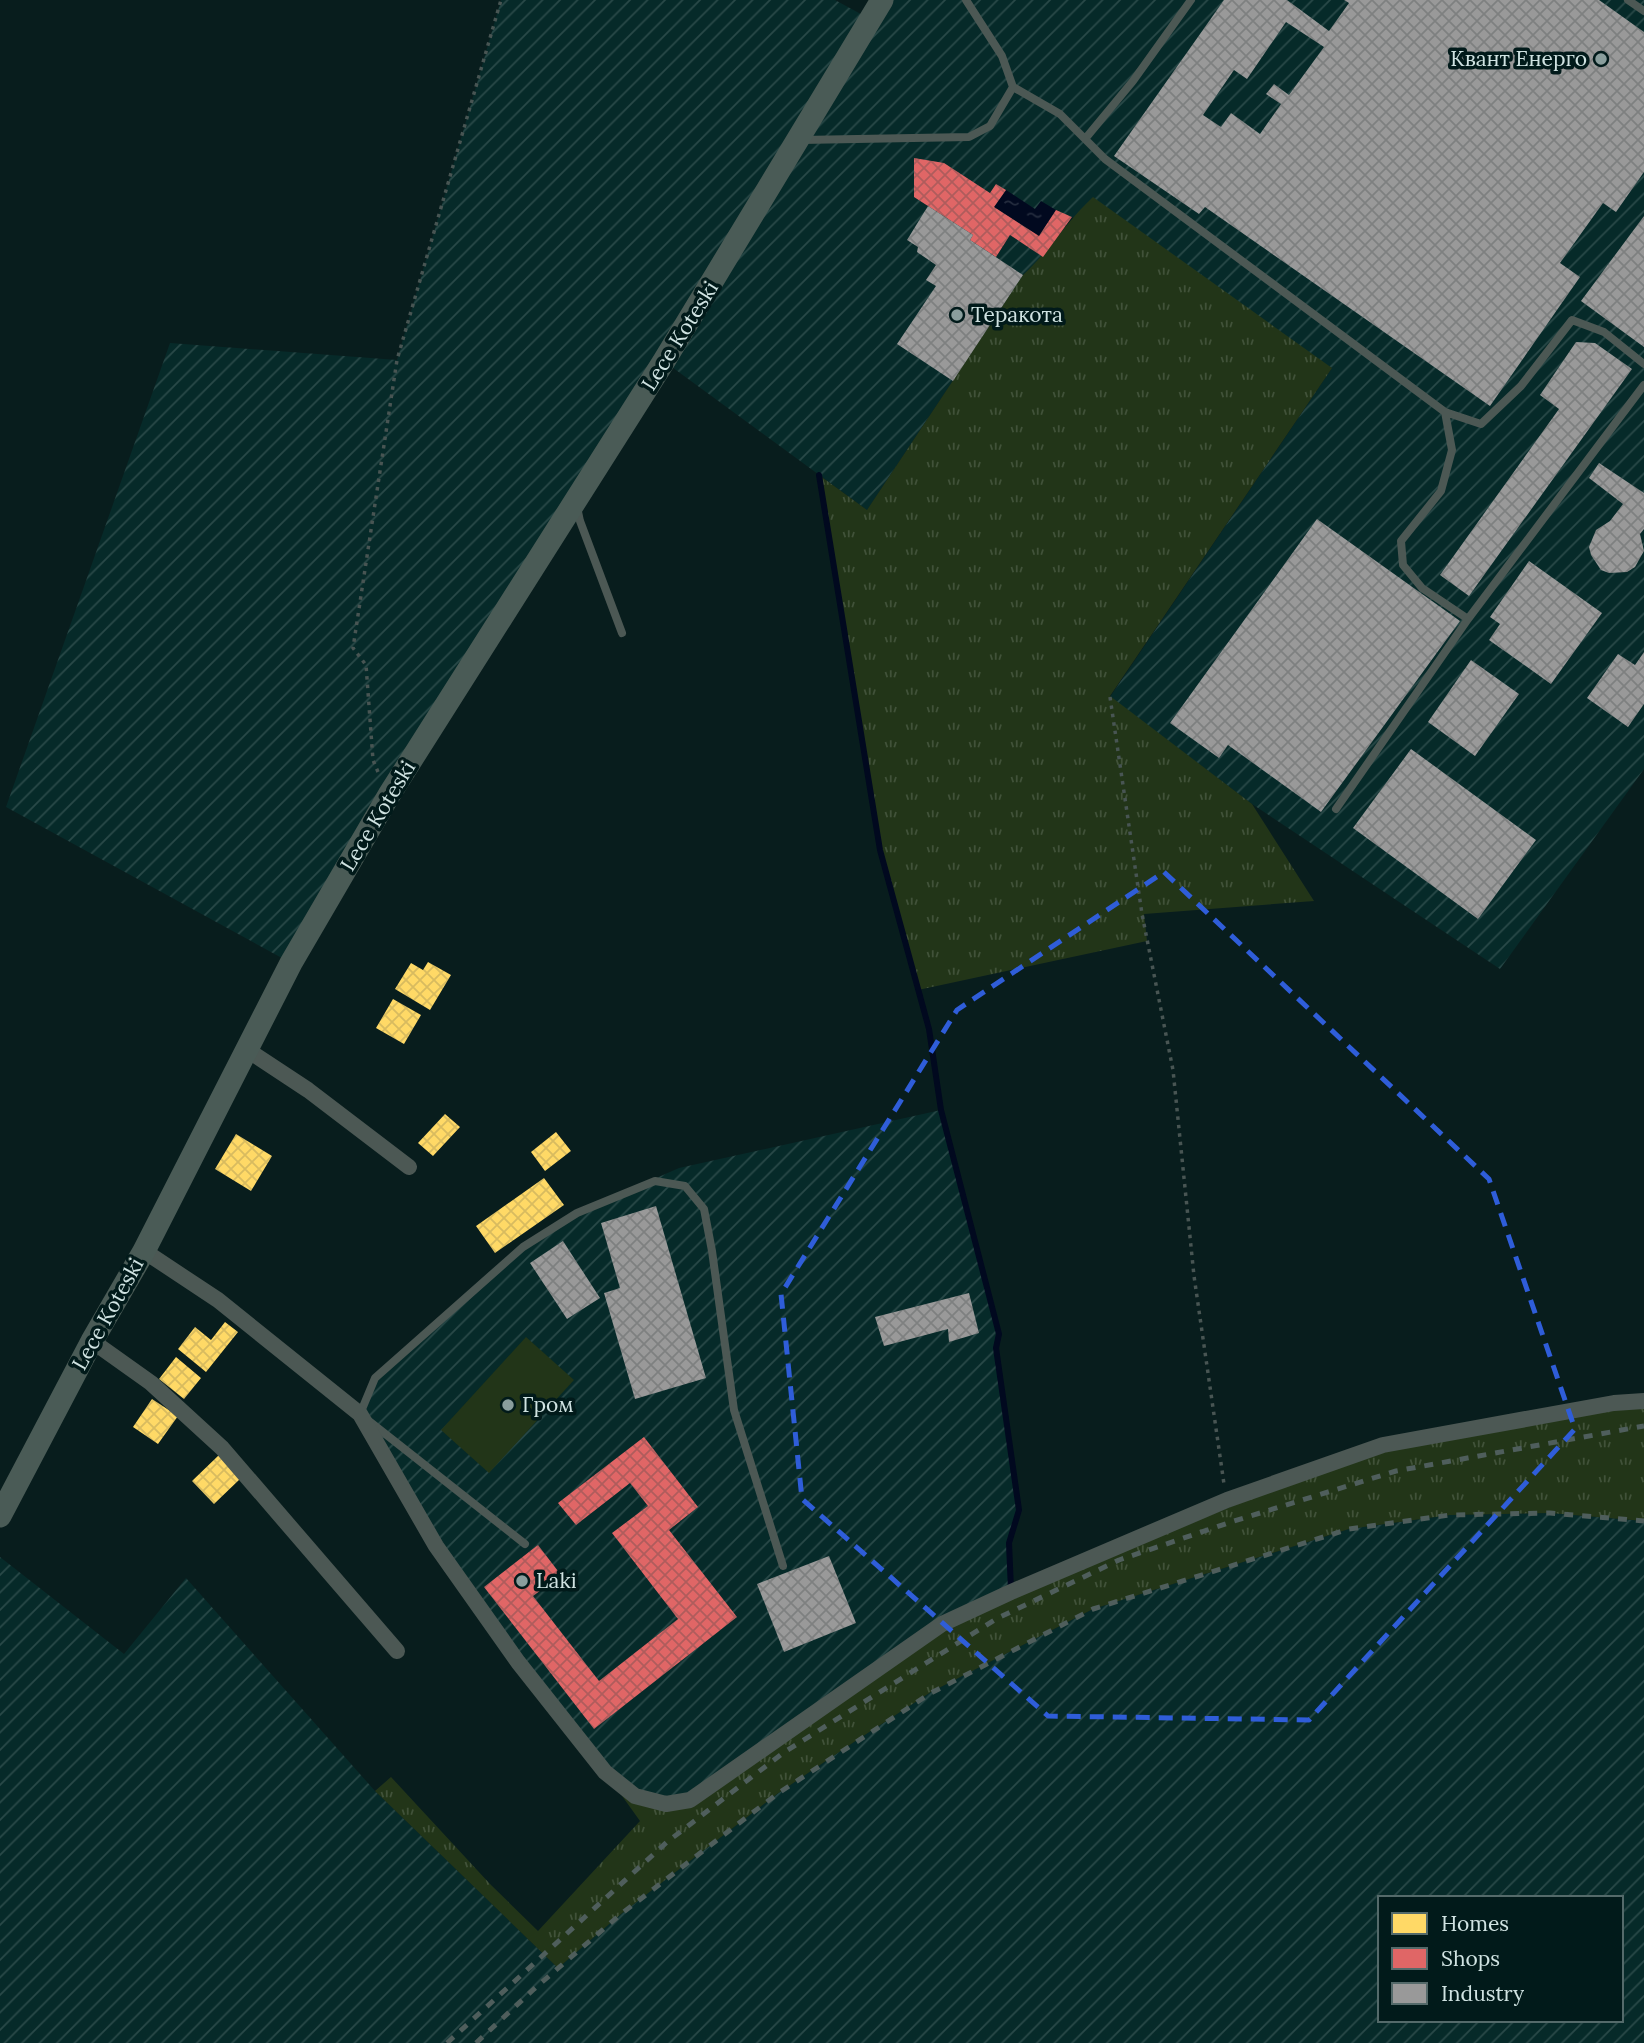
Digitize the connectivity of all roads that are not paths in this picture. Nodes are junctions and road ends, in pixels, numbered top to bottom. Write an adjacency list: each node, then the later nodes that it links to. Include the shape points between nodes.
1 (882, 0): 8 (main road, Lece Koteski)
2 (966, 0): 6 (lane, via 1002,56)
3 (1191, 0): 7 (lane)
4 (1628, 0): 5 (lane)
5 (1644, 12)
6 (1013, 87): 7 (lane, via 1060,114); 8 (lane, via 990,126 968,137)
7 (1085, 139): 11 (lane, via 1105,159)
8 (799, 141): 12 (main road, Lece Koteski)
9 (1644, 363): 11 (lane, via 1604,332 1572,320 1521,386 1481,424)
10 (1644, 385): 13 (lane)
11 (1445, 412): 13 (lane, via 1452,450 1441,491 1401,541 1404,565 1422,588)
12 (576, 501): 14 (lane); 16 (main road, Lece Koteski, via 389,795)
13 (1468, 618): 15 (lane)
14 (622, 632)
15 (1336, 810)
16 (246, 1049): 17 (street); 18 (main road, Lece Koteski)
17 (409, 1167)
18 (144, 1251): 19 (main road, Lece Koteski); 21 (street, via 218,1300)
19 (92, 1341): 22 (main road, Lece Koteski); 25 (street, via 151,1383 222,1448)
20 (1644, 1401): 21 (street, via 1383,1445 1227,1500 942,1624 690,1800 666,1804 635,1796 606,1772 560,1717 436,1546)
21 (360, 1414): 23 (lane); 24 (lane, via 375,1378 523,1248 577,1213 655,1181 685,1186 704,1209 734,1410)
22 (0, 1516)
23 (525, 1544)
24 (783, 1566)
25 (397, 1651)

